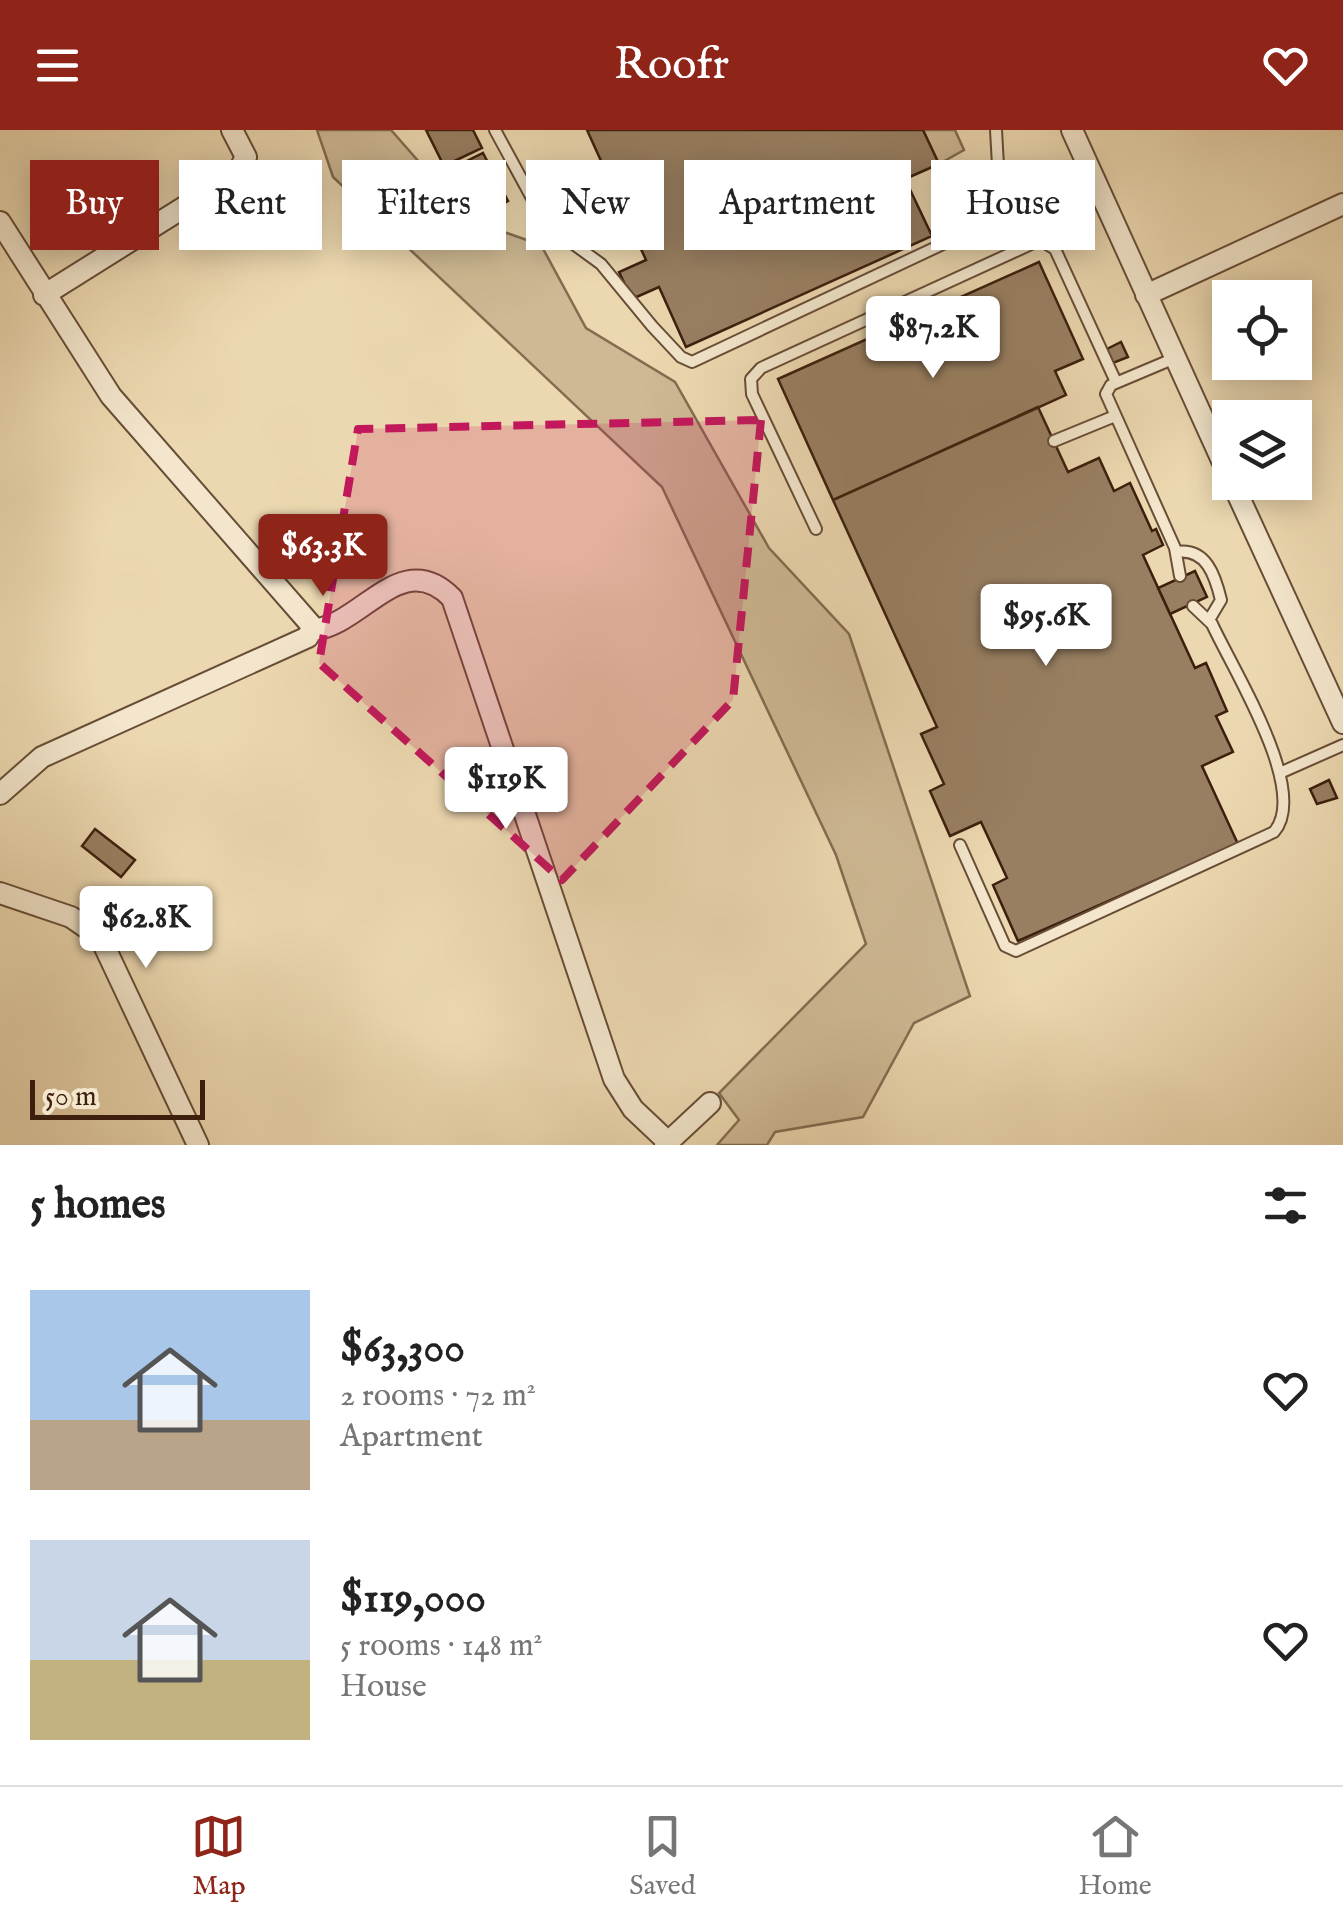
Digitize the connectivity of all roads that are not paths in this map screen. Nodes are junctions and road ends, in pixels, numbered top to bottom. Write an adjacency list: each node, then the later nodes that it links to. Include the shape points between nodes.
1 (232, 130): 8 (street, via 246,153 237,174)
2 (495, 130): 3 (lane, via 536,212 601,264 663,339 692,362 994,220 1000,201)
3 (996, 130)
4 (1072, 130): 7 (street)
5 (1343, 204): 7 (street)
6 (0, 222): 8 (street)
7 (1146, 294): 9 (street)
8 (44, 295): 20 (street, via 111,396)
9 (1175, 358): 10 (lane); 12 (street)
10 (1116, 382): 11 (lane, via 1106,394); 15 (lane, via 1055,249 1040,240 761,368 751,379 752,394)
11 (1114, 416): 13 (lane); 16 (lane)
12 (1212, 439)
13 (1054, 441)
14 (1240, 500): 21 (street)
15 (816, 529)
16 (1177, 552): 17 (lane); 19 (lane, via 1202,556 1221,600)
17 (1180, 576)
18 (1193, 606): 19 (lane)
19 (1209, 620): 23 (lane)
20 (312, 630): 24 (street, via 42,757); 28 (street, via 338,622 399,582 426,582 452,598 614,1079 632,1109)
21 (1343, 723)
22 (1343, 745): 23 (lane)
23 (1282, 772): 25 (lane, via 1284,818 1274,832 1016,951 1006,946)
24 (0, 794)
25 (960, 845)
26 (0, 892): 29 (street, via 72,918 100,937)
27 (710, 1102): 28 (street)
28 (667, 1143)
29 (198, 1145)

